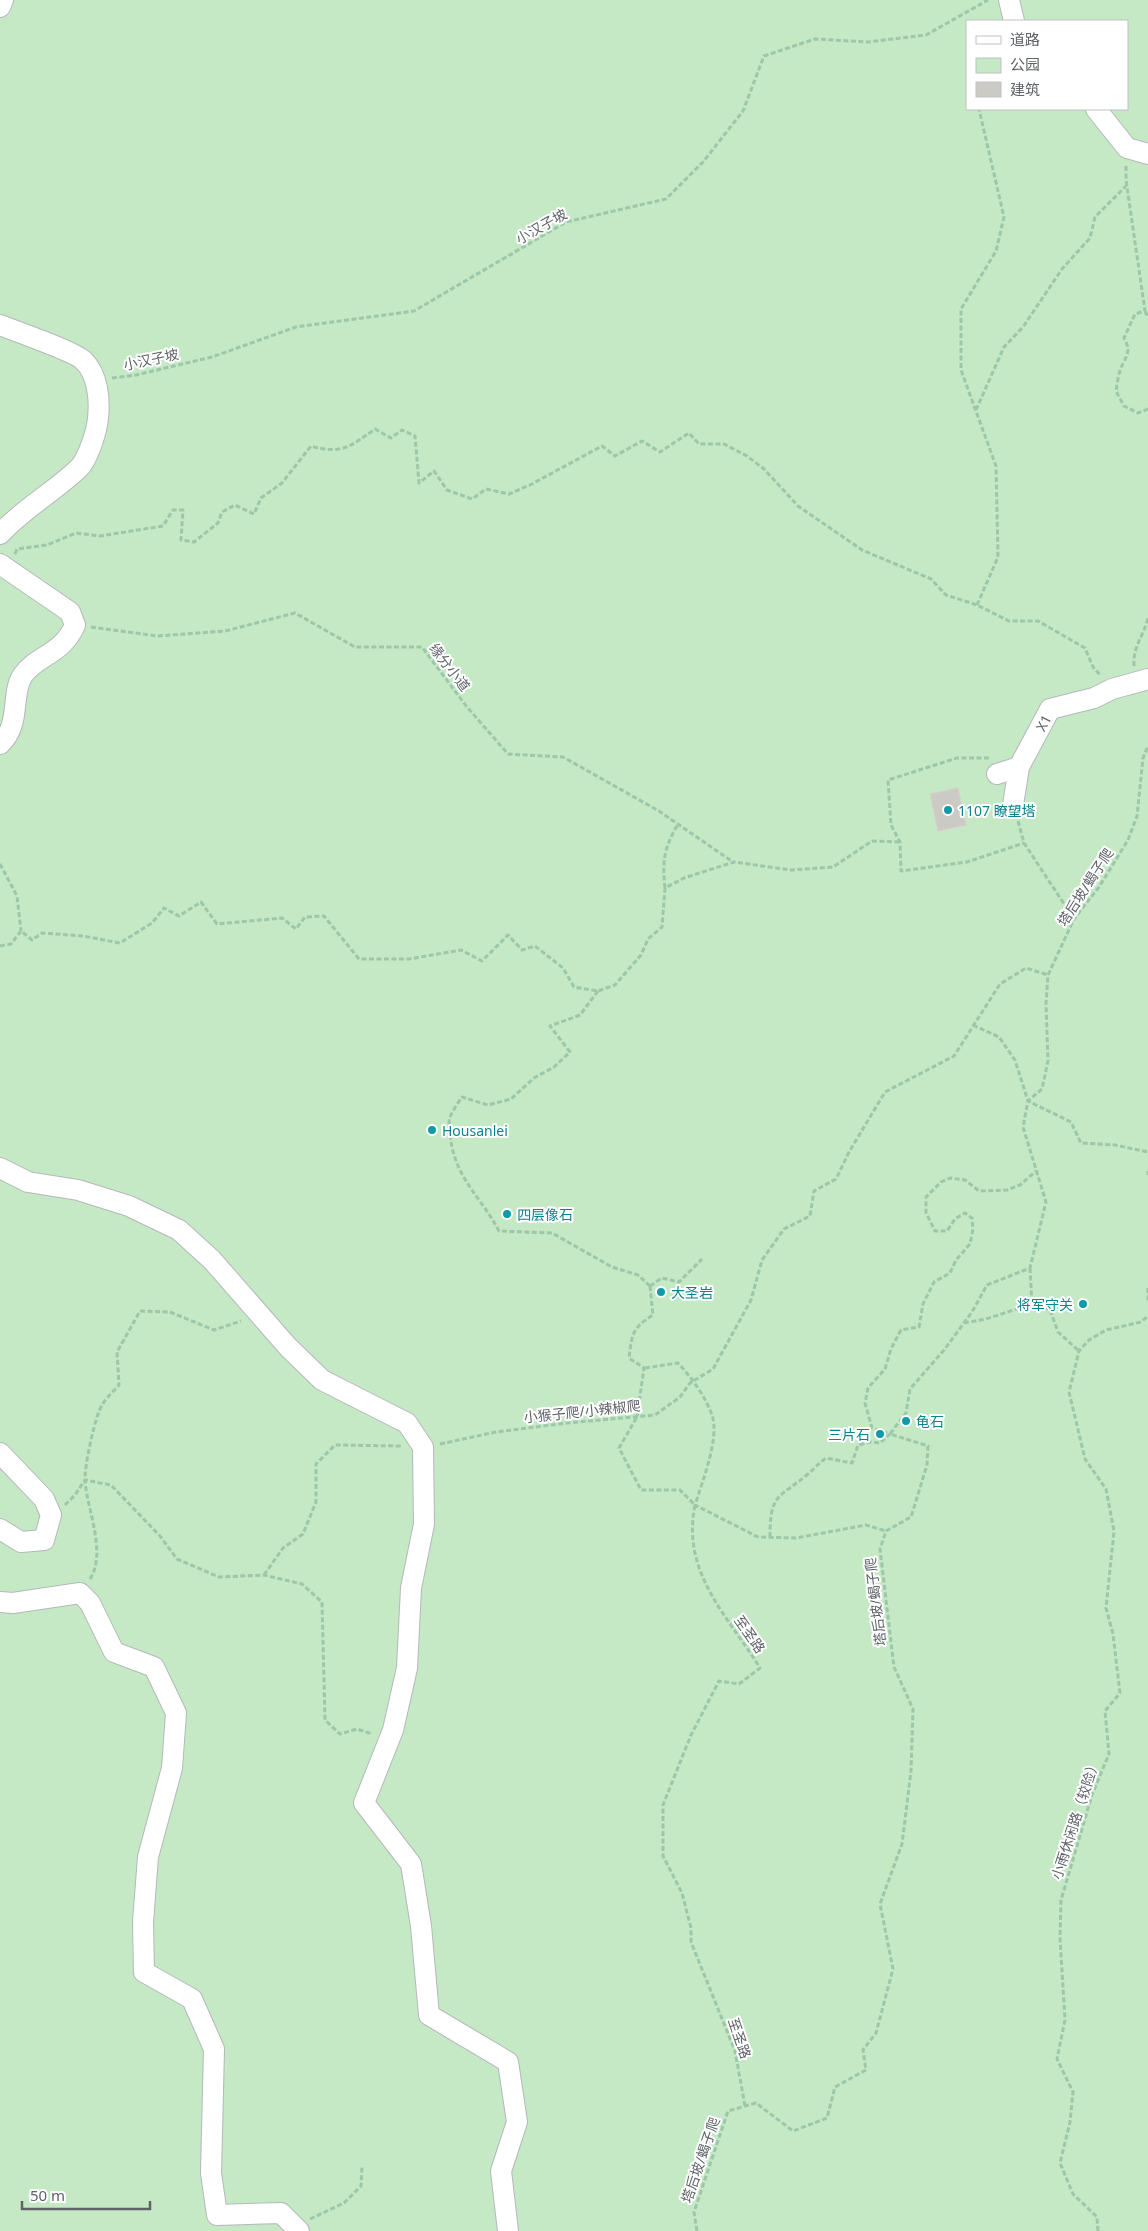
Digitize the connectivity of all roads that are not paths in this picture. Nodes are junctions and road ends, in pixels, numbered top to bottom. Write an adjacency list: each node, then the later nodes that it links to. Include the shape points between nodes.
1 (3, 0): 3 (lane)
2 (1009, 0): 4 (lane)
3 (0, 7)
4 (1014, 20)
5 (1097, 110): 6 (lane, via 1127,148)
6 (1148, 154)
7 (0, 325): 8 (lane, via 84,360 96,380 100,406 97,430 81,466 56,489 14,518)
8 (0, 534)
9 (6, 562): 11 (lane, via 70,612 75,625 70,636 52,654 21,676 12,727)
10 (1141, 681): 13 (lane, X1, via 1050,709)
11 (0, 744)
12 (996, 766): 13 (lane)
13 (1019, 768): 14 (lane, X1)
14 (1014, 805)
15 (0, 1168): 20 (lane, via 28,1182 78,1190 129,1206 179,1230 212,1260 288,1347 322,1380 406,1423 423,1447 424,1524 411,1588 407,1668 388,1740 364,1802 411,1864 421,1926 429,2015 508,2062 517,2122 501,2171)
16 (0, 1453): 17 (lane, via 44,1499 51,1515 44,1540 21,1542)
17 (0, 1529)
18 (0, 1602): 19 (lane, via 80,1593 90,1603 114,1652 154,1666 176,1713 172,1768 148,1857 143,1922 144,1972 192,1999 214,2049 211,2173 217,2215 281,2213)
19 (294, 2226)
20 (508, 2231)

